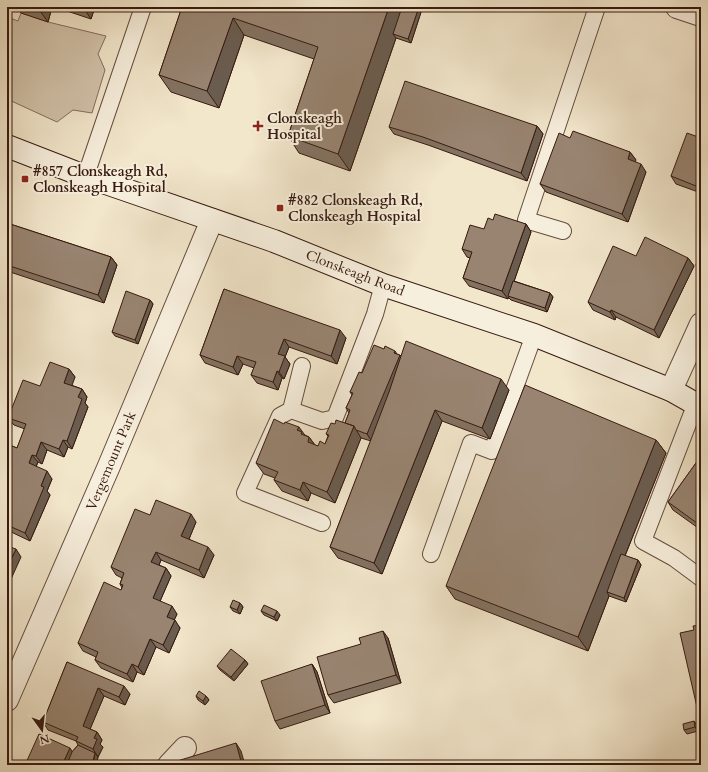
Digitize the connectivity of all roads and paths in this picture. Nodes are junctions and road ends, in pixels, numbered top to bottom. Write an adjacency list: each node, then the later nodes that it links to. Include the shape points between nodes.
1 (143, 7): 6 (lane)
2 (597, 7): 8 (lane, via 526,220)
3 (677, 7): 4 (main road)
4 (701, 15)
5 (7, 146): 6 (main road, Clonskeagh Road)
6 (86, 175): 7 (main road, Clonskeagh Road)
7 (212, 220): 9 (main road, Clonskeagh Road, via 274,241); 19 (main road, Vergemount Park, via 110,466)
8 (563, 231)
9 (383, 286): 11 (main road, Clonskeagh Road); 15 (lane, via 375,314 335,418 322,421)
10 (701, 324): 13 (main road)
11 (534, 335): 13 (main road, Clonskeagh Road); 17 (lane, via 492,451 471,443)
12 (302, 366): 15 (lane)
13 (670, 390): 14 (main road, Clonskeagh Road)
14 (698, 405): 18 (lane, via 643,541 674,558)
15 (291, 410): 16 (lane, via 280,416 246,493)
16 (322, 523)
17 (431, 554)
18 (701, 578)
19 (7, 700)
20 (185, 748): 21 (main road)
21 (169, 765)

